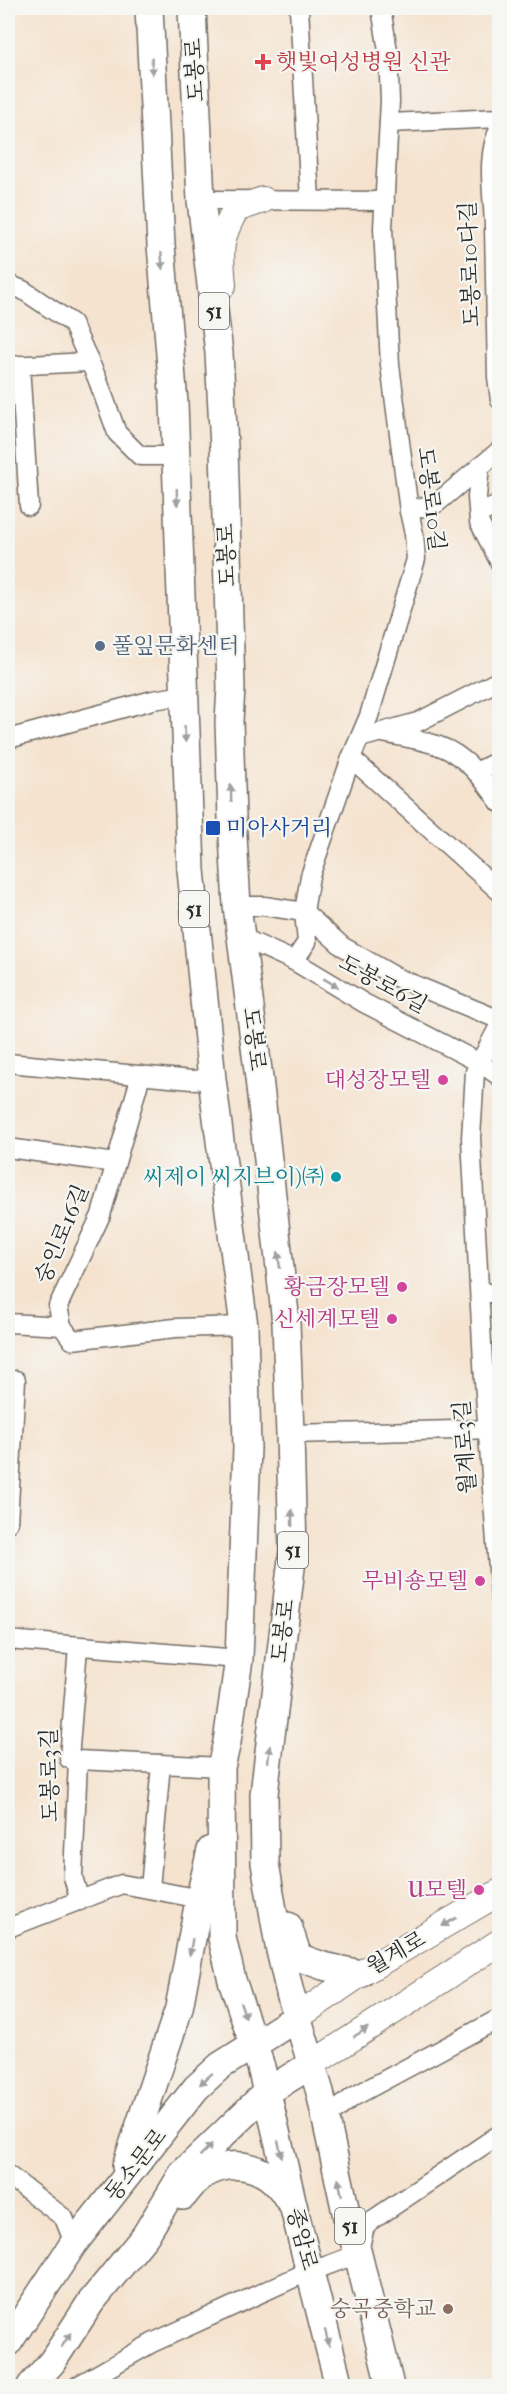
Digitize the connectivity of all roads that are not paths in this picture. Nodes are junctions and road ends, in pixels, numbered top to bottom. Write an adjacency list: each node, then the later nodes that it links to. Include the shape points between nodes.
1 (149, 8): 18 (main road, 도봉로 / 51, one-way to 18)
2 (192, 8): 8 (main road, 도봉로 / 51)
3 (299, 8): 10 (street)
4 (381, 8): 6 (street, 도봉로10길, via 388,51)
5 (500, 118): 6 (street)
6 (389, 123): 11 (street, 도봉로10길)
7 (500, 128): 15 (street, 도봉로10다길, via 494,137 491,186)
8 (201, 200): 9 (street); 16 (main road, 도봉로 / 51, via 219,353)
9 (263, 200): 10 (street); 16 (main road, via 236,208 220,244 227,356)
10 (310, 200): 11 (street)
11 (385, 201): 22 (street, 도봉로10길, via 390,365)
12 (8, 284): 13 (street, via 72,323)
13 (89, 362): 14 (street); 18 (street, via 117,433 140,456)
14 (14, 366): 21 (street)
15 (500, 400)
16 (223, 432): 35 (main road, 도봉로 / 51, one-way to 16)
17 (500, 450): 19 (street)
18 (176, 456): 26 (main road, 도봉로 / 51, one-way to 26)
19 (480, 466): 22 (street, via 437,503); 23 (street)
20 (500, 504): 23 (street)
21 (28, 506)
22 (409, 511): 29 (street, 도봉로10길, via 416,559)
23 (478, 514): 24 (street)
24 (500, 563)
25 (500, 680): 27 (street, via 418,722)
26 (184, 695): 28 (street, via 153,699); 44 (main road, 도봉로 / 51, one-way to 44, via 192,880)
27 (381, 732): 29 (street); 32 (street, via 440,746)
28 (8, 738)
29 (360, 738): 30 (street, 도봉로10길)
30 (351, 758): 34 (street); 36 (street, 도봉로10길, via 310,876)
31 (500, 759): 32 (street)
32 (476, 772): 33 (street)
33 (500, 803)
34 (500, 892)
35 (237, 906): 36 (street); 37 (main road, 도봉로 / 51)
36 (304, 912): 38 (street, 도봉로10길, via 307,942); 39 (street, via 342,946 398,978)
37 (241, 937): 38 (street, 도봉로6길); 54 (main road, 도봉로 / 51, one-way to 37, via 286,1323)
38 (294, 961): 41 (street, 도봉로6길, one-way to 41, via 364,1003)
39 (500, 1022): 41 (street, 월계로3길)
40 (8, 1063): 42 (street)
41 (480, 1063): 43 (street, 도봉로6길); 47 (street, 월계로3길, via 471,1138)
42 (141, 1075): 44 (street); 46 (street, 숭인로16길)
43 (500, 1077)
44 (212, 1079): 51 (main road, 도봉로 / 51)
45 (8, 1148): 46 (street)
46 (115, 1163): 50 (street, 숭인로16길, via 101,1215 58,1306)
47 (480, 1293): 48 (street); 53 (street, 월계로3길)
48 (500, 1293)
49 (8, 1323): 50 (street)
50 (62, 1326): 51 (street, via 72,1340 174,1328)
51 (244, 1326): 59 (main road, 도봉로 / 51, via 247,1448)
52 (16, 1380): 55 (street)
53 (494, 1429): 54 (street); 56 (street, 월계로3길)
54 (290, 1434): 63 (main road, 도봉로 / 51, one-way to 54, via 293,1551)
55 (8, 1523)
56 (500, 1596)
57 (8, 1640): 58 (street)
58 (78, 1647): 59 (street); 60 (street, 도봉로3길, via 69,1760)
59 (239, 1659): 62 (main road, 도봉로 / 51)
60 (78, 1760): 61 (street); 67 (street, 도봉로3길, via 73,1877)
61 (160, 1764): 62 (street); 65 (street)
62 (221, 1767): 64 (main road, 도봉로 / 51)
63 (264, 1794): 71 (main road, via 279,1884 298,1958); 72 (main road, 도봉로 / 51, via 265,1863)
64 (221, 1808): 68 (main road); 74 (main road, 도봉로 / 51, one-way to 74, via 222,1938 231,1980)
65 (150, 1889): 67 (street, via 122,1884); 68 (street)
66 (500, 1892): 71 (main road, 월계로, one-way to 71)
67 (80, 1901): 69 (street)
68 (199, 1901): 80 (main road, one-way to 80, via 179,2008)
69 (8, 1928)
70 (500, 1942): 75 (main road, 월계로, one-way to 70)
71 (360, 1974): 72 (main road, 월계로)
72 (296, 2018): 74 (main road, 동소문로); 75 (main road, 도봉로 / 51)
73 (500, 2018): 77 (street, via 353,2097)
74 (254, 2045): 76 (main road, 도봉로 / 51); 80 (main road, 동소문로, one-way to 80, via 220,2066 196,2088)
75 (312, 2064): 76 (main road, 동소문로); 77 (main road, 51)
76 (267, 2092): 81 (main road, 종암로 / 51, one-way to 81); 82 (main road, 동소문로, one-way to 76, via 183,2173)
77 (326, 2119): 84 (main road, 51, one-way to 77)
78 (500, 2134): 84 (street, via 374,2219 365,2227)
79 (8, 2175): 83 (street, via 64,2218)
80 (116, 2189): 83 (main road, 동소문로)
81 (294, 2209): 82 (main road, via 266,2172 224,2167 202,2176); 85 (main road, 종암로 / 51)
82 (145, 2236): 87 (main road, 동소문로, one-way to 82, via 52,2362 90,2302)
83 (74, 2243): 86 (main road, 동소문로)
84 (358, 2254): 85 (street); 90 (main road, 51)
85 (311, 2272): 88 (street, via 152,2343); 89 (main road, 종암로 / 51, one-way to 89)
86 (8, 2343)
87 (31, 2386)
88 (77, 2386)
89 (339, 2386)
90 (390, 2386)

